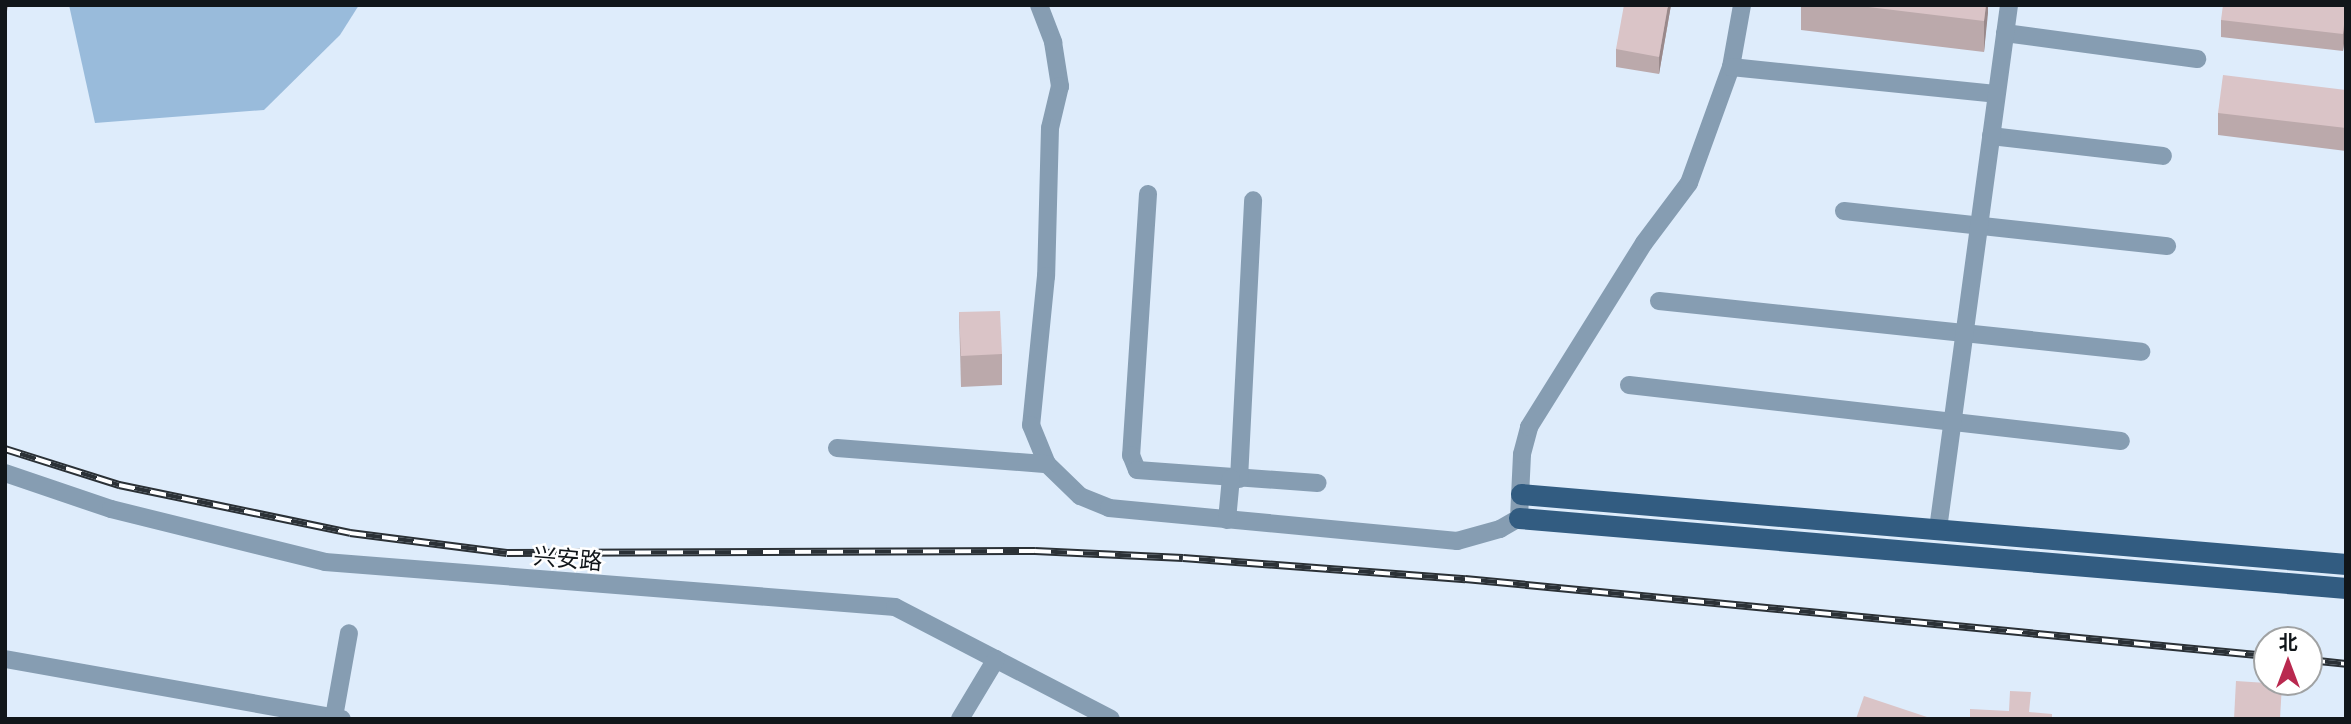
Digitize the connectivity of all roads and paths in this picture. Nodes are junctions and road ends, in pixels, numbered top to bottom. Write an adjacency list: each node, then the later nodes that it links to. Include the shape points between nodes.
1 (1039, 5): 22 (street, via 1053,42 1060,86 1050,128 1045,276 1031,425)
2 (1742, 5): 6 (street)
3 (2009, 5): 4 (street)
4 (2005, 33): 5 (street); 7 (street)
5 (2197, 59)
6 (1731, 68): 7 (street); 26 (street, via 1689,183 1644,243 1529,427)
7 (1996, 94): 8 (street)
8 (1991, 136): 9 (street); 13 (street)
9 (2163, 156)
10 (1148, 194): 24 (street, via 1131,455 1137,470)
11 (1253, 200): 24 (street)
12 (1844, 211): 13 (street)
13 (1981, 226): 14 (street); 16 (street)
14 (2166, 246)
15 (1659, 301): 16 (street)
16 (1966, 334): 17 (street); 19 (street)
17 (2141, 352)
18 (1629, 385): 19 (street)
19 (1953, 422): 20 (street); 29 (street)
20 (2122, 441)
21 (837, 448): 22 (street)
22 (1047, 464): 28 (street, via 1080,496 1109,508)
23 (5, 473): 34 (street, 兴安路, via 111,509 325,562 895,607)
24 (1235, 478): 25 (street); 28 (street)
25 (1318, 483)
26 (1521, 494): 27 (street); 29 (main road)
27 (1519, 518): 28 (street, via 1500,529 1457,541); 31 (main road)
28 (1227, 520)
29 (1938, 530): 30 (main road)
30 (2346, 564)
31 (2346, 588)
32 (349, 633): 35 (street)
33 (5, 659): 35 (street)
34 (996, 659): 36 (street); 37 (street, 兴安路)
35 (338, 718)
36 (960, 719)
37 (1111, 719)

